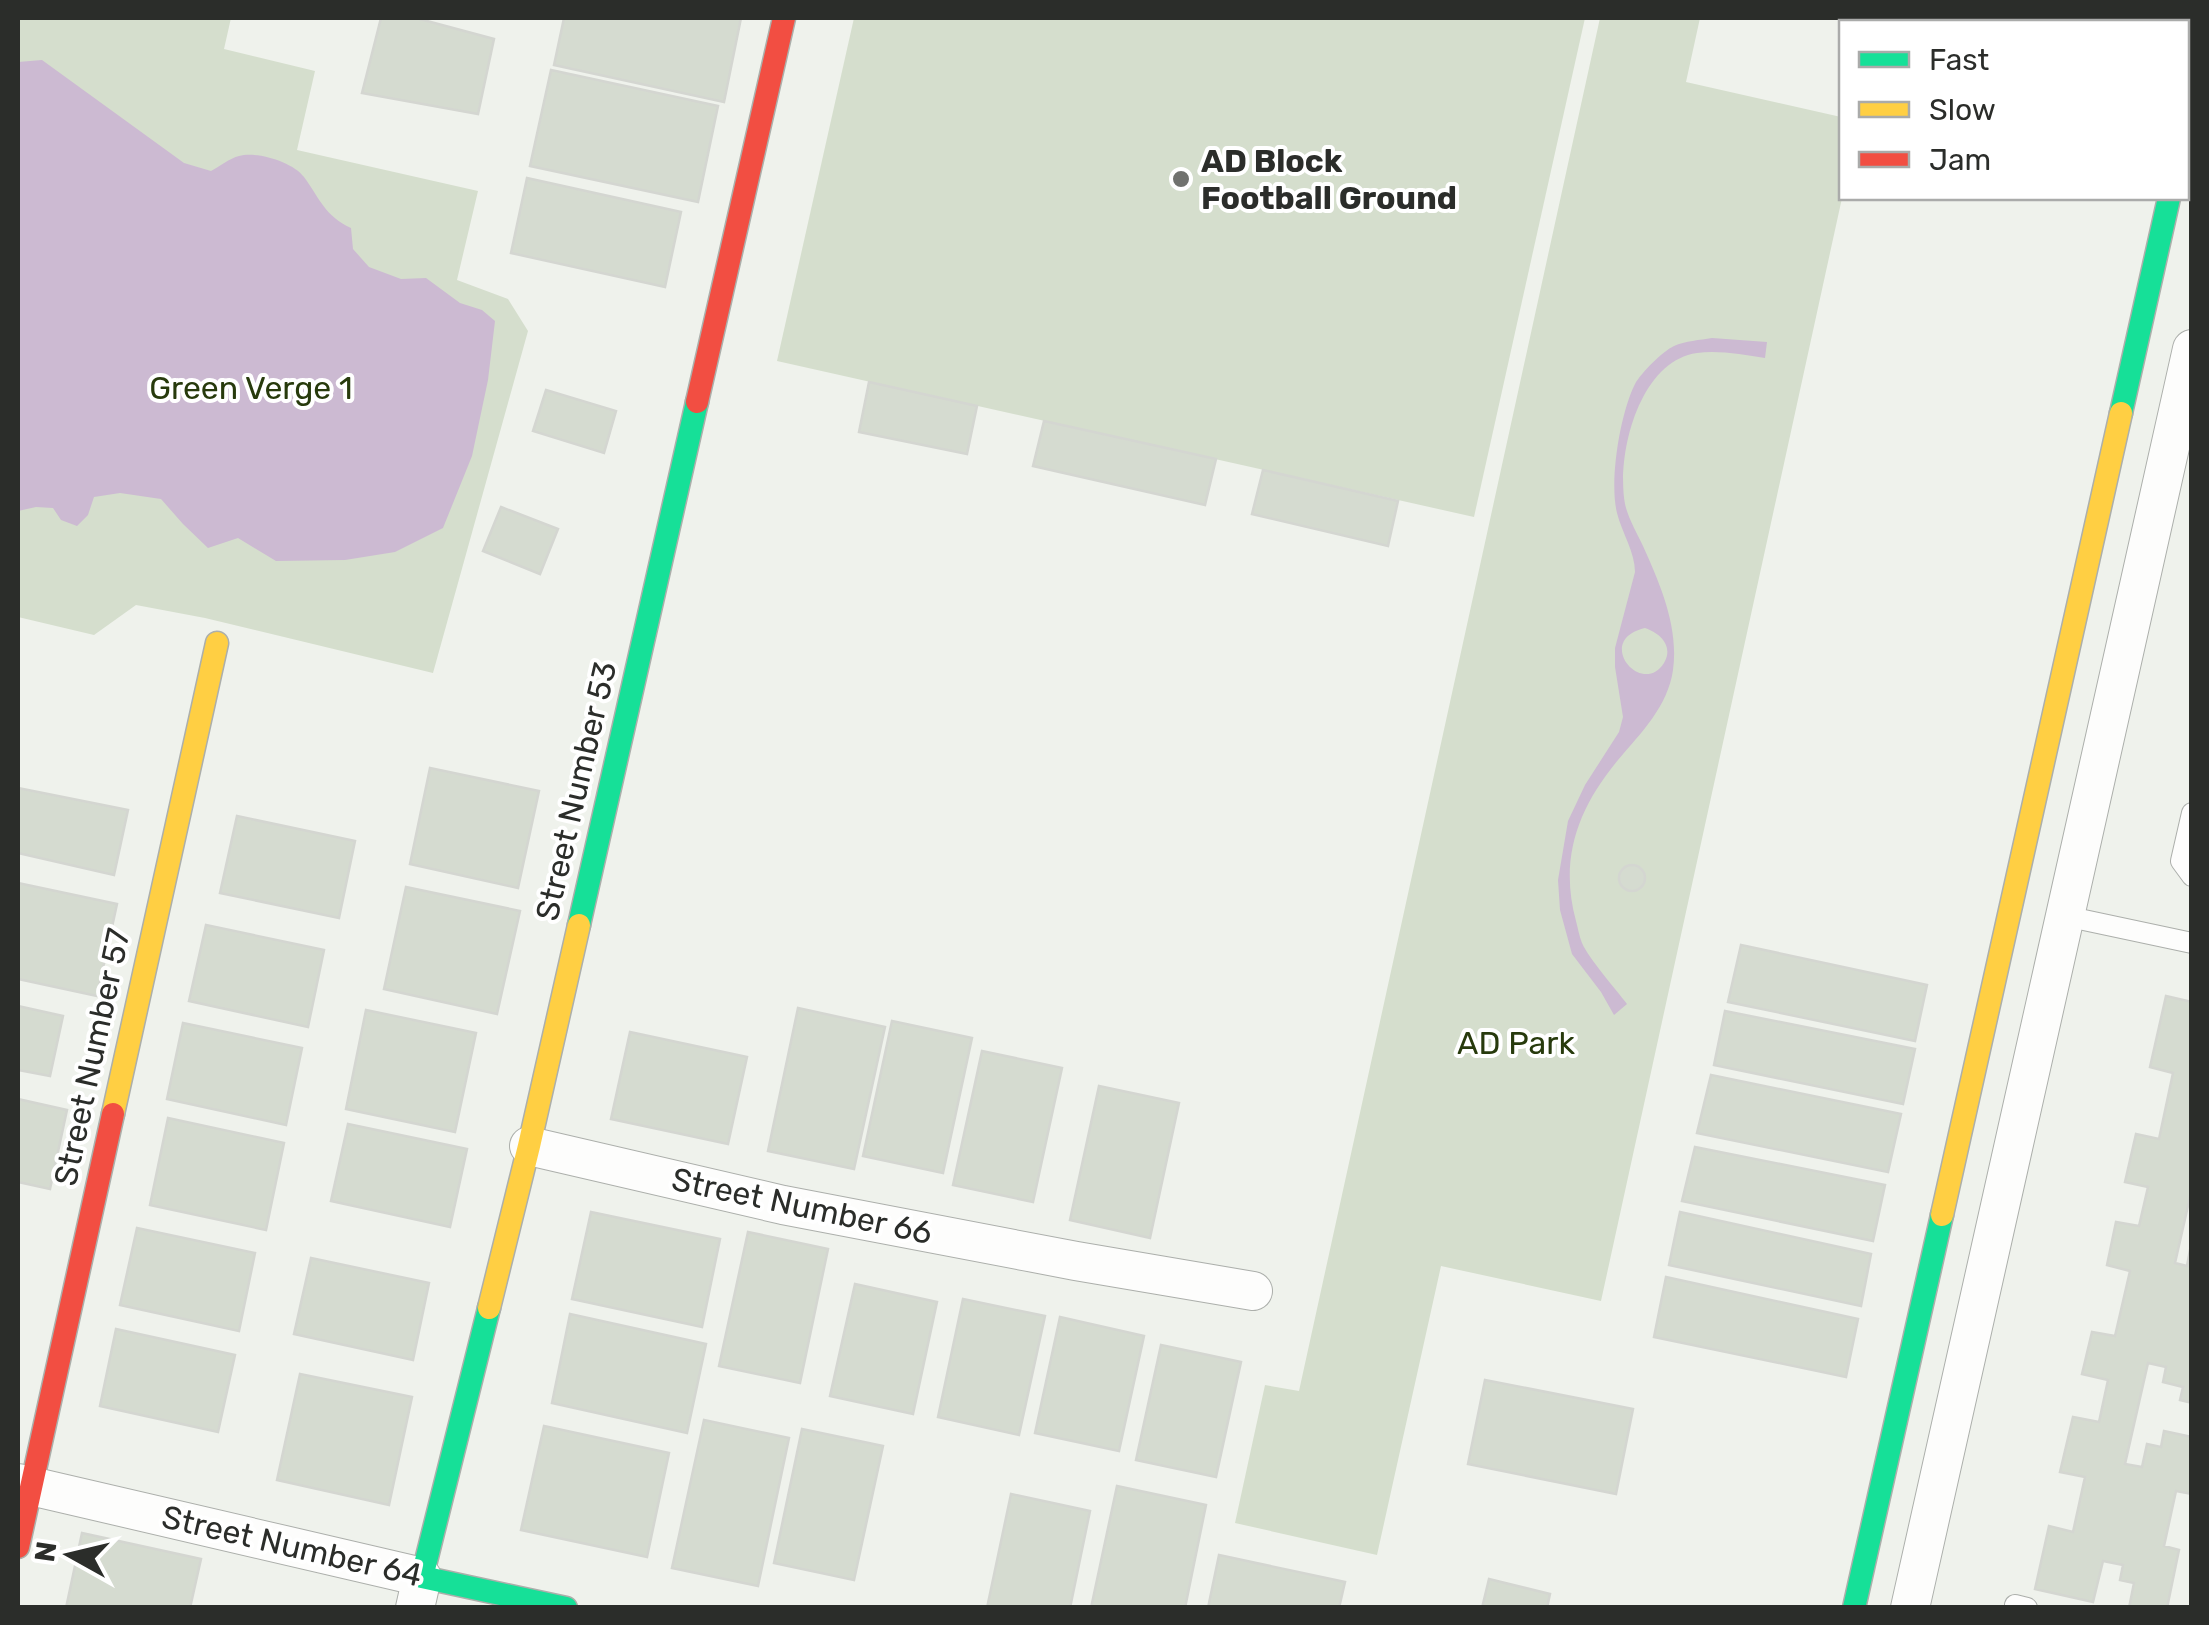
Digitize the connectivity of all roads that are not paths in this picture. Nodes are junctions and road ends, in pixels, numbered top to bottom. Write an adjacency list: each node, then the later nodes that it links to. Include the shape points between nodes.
1 (784, 18): 9 (street, Street Number 53)
2 (2169, 200): 15 (street)
3 (2192, 348): 7 (street)
4 (216, 642): 11 (street, Street Number 57)
5 (2192, 814): 6 (lane, via 2182,861)
6 (2192, 876)
7 (2066, 916): 8 (lane); 16 (street)
8 (2192, 943)
9 (528, 1146): 10 (street, Street Number 66, via 783,1205); 13 (street, Street Number 53)
10 (1254, 1291)
11 (24, 1485): 12 (street, Street Number 57); 13 (street, Street Number 64)
12 (18, 1547)
13 (419, 1592): 14 (street, Street Number 64)
14 (566, 1608)
15 (1854, 1608)
16 (1910, 1608)

